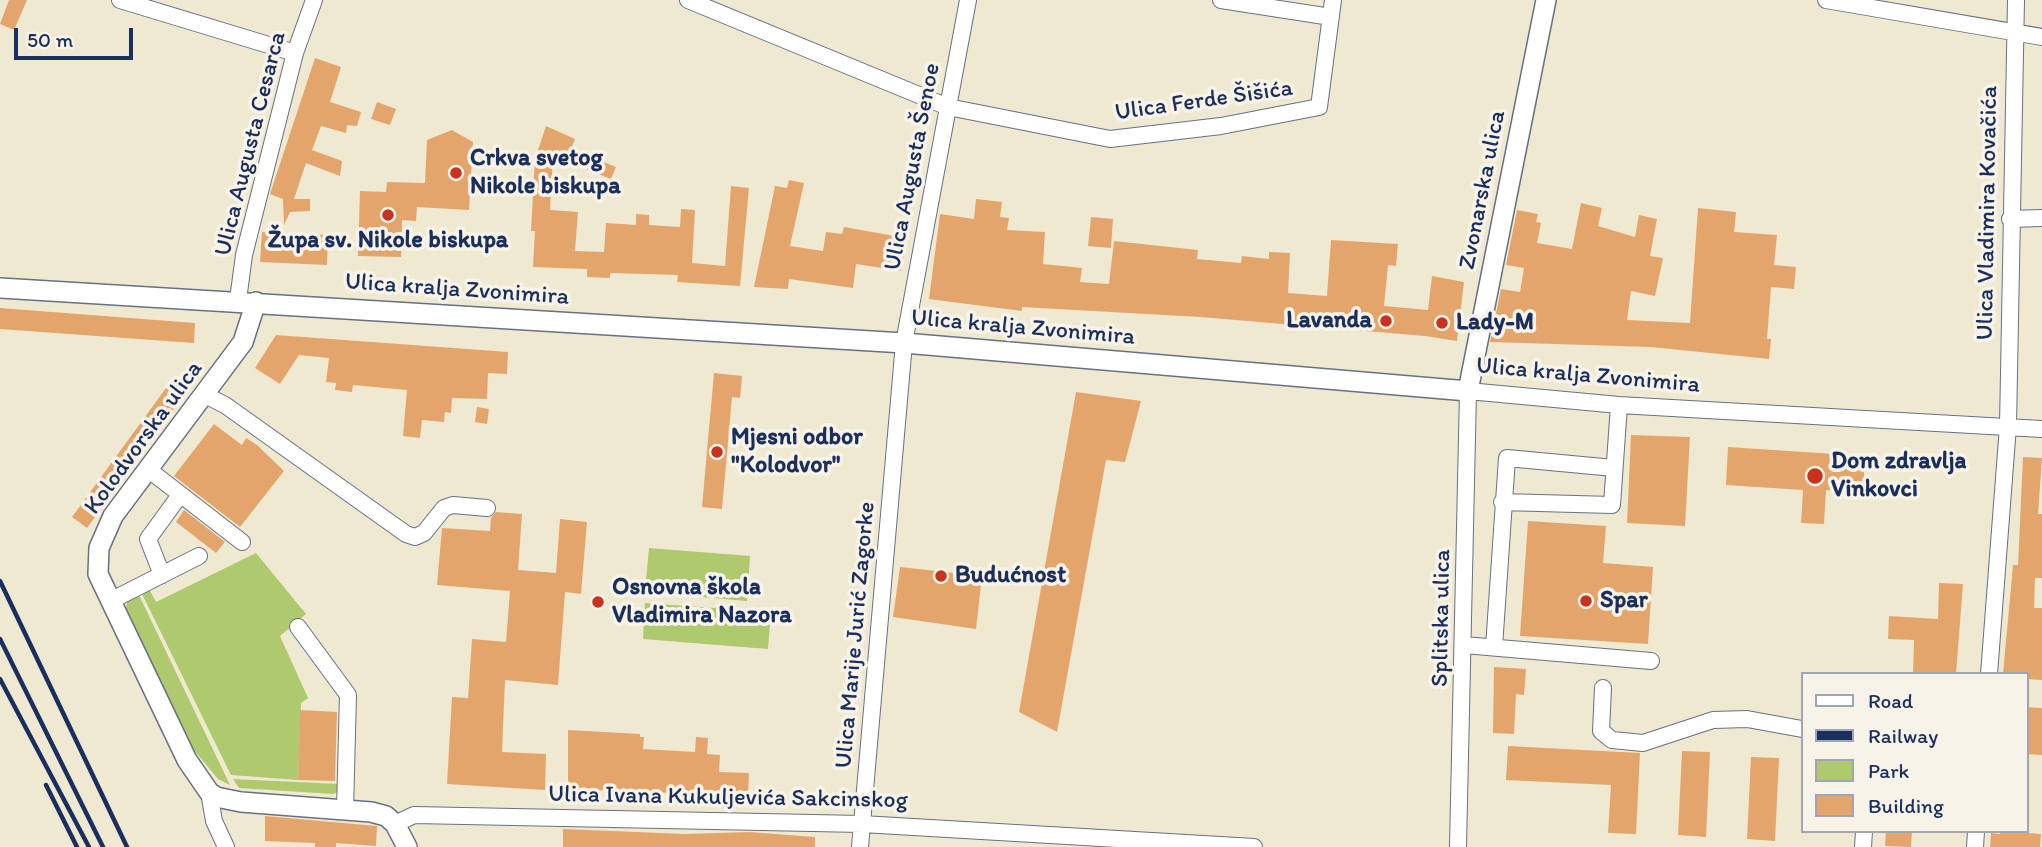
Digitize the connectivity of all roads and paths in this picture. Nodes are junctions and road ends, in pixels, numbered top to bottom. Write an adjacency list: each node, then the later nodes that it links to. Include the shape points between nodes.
1 (120, 0): 13 (street)
2 (314, 0): 13 (street, Ulica Augusta Cesarca)
3 (688, 0): 14 (street)
4 (968, 0): 14 (street, Ulica Augusta Šenoe)
5 (1221, 0): 10 (street)
6 (1333, 0): 10 (street, Ulica Ferde Šišića)
7 (1546, 0): 20 (main road, Zvonarska ulica)
8 (1826, 0): 11 (street)
9 (2016, 0): 11 (street, Ulica Vladimira Kovačića)
10 (1331, 18): 14 (street, Ulica Ferde Šišića, via 1319,107 1221,126 1110,139)
11 (2015, 34): 12 (street); 16 (street, Ulica Vladimira Kovačića)
12 (2042, 37)
13 (295, 53): 18 (street, Ulica Augusta Cesarca, via 244,255)
14 (948, 107): 19 (street, Ulica Augusta Šenoe)
15 (2042, 218): 16 (street)
16 (2010, 219): 23 (street, Ulica Vladimira Kovačića)
17 (0, 288): 18 (main road, Ulica kralja Zvonimira)
18 (247, 301): 19 (main road, Ulica kralja Zvonimira); 21 (main road, Kolodvorska ulica, via 243,342)
19 (904, 343): 20 (main road, Ulica kralja Zvonimira); 44 (street, Ulica Marije Jurić Zagorke)
20 (1468, 391): 22 (street, Ulica kralja Zvonimira); 35 (street, Splitska ulica)
21 (205, 395): 26 (main road, Kolodvorska ulica); 29 (street, via 405,534 415,537 424,533 444,508 453,505)
22 (1619, 405): 23 (street, Ulica kralja Zvonimira); 25 (street)
23 (2008, 426): 24 (street, Ulica kralja Zvonimira); 38 (street, Ulica Vladimira Kovačića)
24 (2042, 429)
25 (1615, 468): 28 (street, via 1612,505); 28 (street, via 1507,458)
26 (149, 470): 27 (street); 33 (main road, Kolodvorska ulica, via 113,516 99,548 98,574)
27 (180, 495): 30 (street); 32 (street, via 148,539)
28 (1502, 502): 36 (street)
29 (487, 508)
30 (242, 542)
31 (199, 556): 32 (street)
32 (162, 575): 33 (street)
33 (110, 601): 41 (main road, Kolodvorska ulica, via 187,760)
34 (298, 627): 42 (street, via 348,695)
35 (1464, 645): 36 (street); 49 (street, Splitska ulica)
36 (1494, 647): 37 (street)
37 (1651, 661)
38 (1989, 672)
39 (1603, 688): 40 (street, via 1601,731 1612,740 1643,743 1713,720 1747,719)
40 (1800, 729)
41 (209, 792): 42 (main road, via 241,802); 45 (street, via 214,821)
42 (345, 810): 43 (main road, via 371,811)
43 (395, 824): 44 (street, Ulica Ivana Kukuljevića Sakcinskog, via 414,815); 46 (main road)
44 (862, 824): 47 (street, Ulica Marije Jurić Zagorke); 48 (street, Ulica Ivana Kukuljevića Sakcinskog)
45 (226, 847)
46 (407, 847)
47 (860, 847)
48 (1254, 847)
49 (1458, 847)

